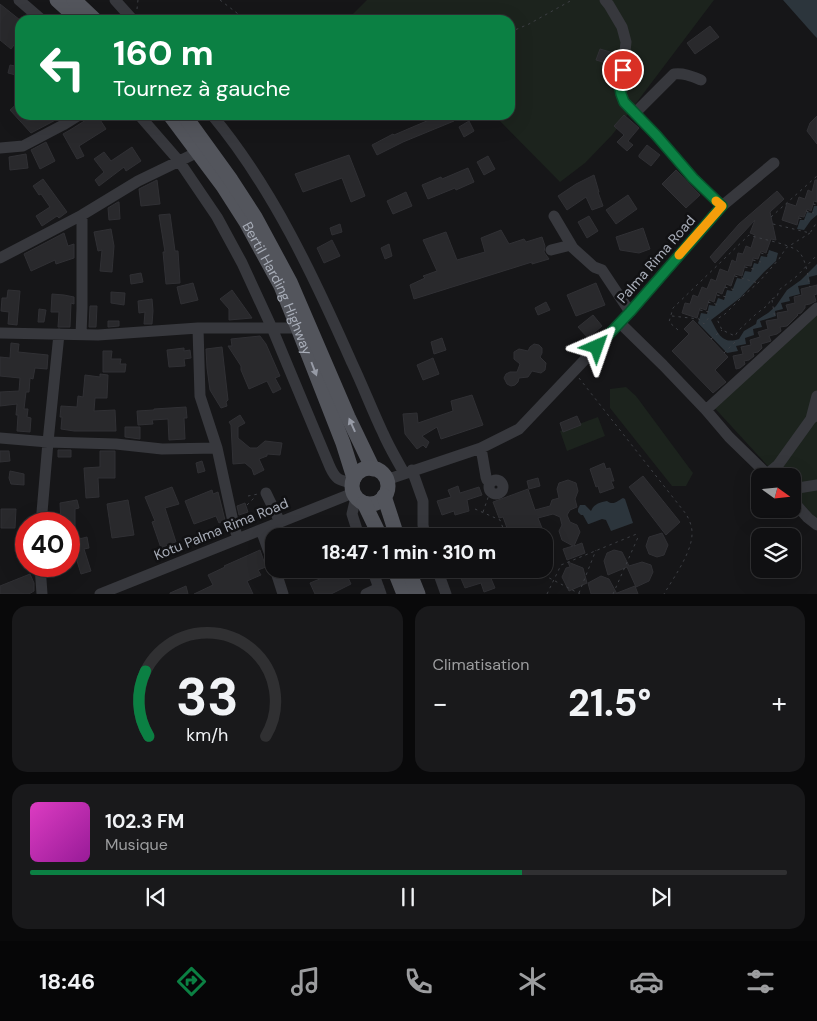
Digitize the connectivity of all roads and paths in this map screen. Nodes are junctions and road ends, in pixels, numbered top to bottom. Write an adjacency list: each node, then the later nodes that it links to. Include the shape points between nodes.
1 (19, 0): 8 (street)
2 (57, 0): 9 (main road)
3 (74, 0): 10 (main road)
4 (115, 0): 11 (street)
5 (220, 0): 12 (path)
6 (572, 0): 13 (path)
7 (605, 0): 15 (street, via 622,28 626,42 619,83 624,102)
8 (36, 15)
9 (74, 15)
10 (90, 15)
11 (128, 15)
12 (240, 15)
13 (515, 30)
14 (700, 80): 15 (street, via 674,74)
15 (635, 114): 32 (street)
16 (71, 120): 21 (street, via 23,146)
17 (143, 120): 23 (street)
18 (174, 120): 22 (main road, Bertil Harding Highway)
19 (188, 120): 110 (main road, Bertil Harding Highway, one-way to 19, via 290,282 232,180)
20 (216, 120): 111 (street, via 256,176 294,242 383,434)
21 (0, 148)
22 (198, 152): 23 (street); 91 (main road, Bertil Harding Highway, via 246,222 281,286)
23 (179, 161): 35 (street); 90 (street, via 217,216)
24 (774, 163): 32 (street, Palma Rima Road)
25 (817, 176): 26 (path)
26 (810, 182): 27 (path); 28 (path)
27 (812, 184)
28 (802, 190): 29 (path); 37 (path)
29 (805, 191)
30 (813, 204): 31 (path)
31 (817, 205)
32 (722, 206): 83 (street, Palma Rima Road)
33 (806, 211): 34 (path)
34 (814, 213)
35 (82, 215): 53 (street); 96 (street)
36 (554, 216): 44 (street)
37 (772, 217)
38 (799, 218): 39 (path)
39 (806, 220)
40 (817, 222): 42 (path)
41 (773, 224): 42 (path)
42 (810, 233): 46 (path)
43 (740, 244): 45 (path); 46 (path, via 749,235); 48 (path)
44 (571, 245): 47 (street); 83 (street, via 594,267 602,270)
45 (744, 246)
46 (788, 246): 58 (path, via 799,252); 66 (path)
47 (551, 250)
48 (732, 251): 49 (path); 54 (path)
49 (736, 253)
50 (761, 253): 51 (path)
51 (768, 255)
52 (817, 255): 58 (path)
53 (0, 258)
54 (724, 259): 55 (path); 60 (path)
55 (728, 260)
56 (753, 260): 57 (path)
57 (761, 262)
58 (806, 266): 69 (path); 76 (path)
59 (745, 267): 61 (path)
60 (713, 269): 62 (path); 64 (path)
61 (754, 269)
62 (717, 271)
63 (735, 276): 66 (path)
64 (703, 279): 65 (path); 67 (path)
65 (707, 280)
66 (758, 283): 93 (path, via 718,319)
67 (696, 286): 70 (path); 72 (path)
68 (725, 287): 71 (path)
69 (810, 287)
70 (698, 288)
71 (735, 290)
72 (687, 294): 74 (path); 78 (path)
73 (716, 295): 75 (path)
74 (690, 296)
75 (727, 297)
76 (772, 299): 87 (path); 93 (path, via 735,336)
77 (708, 302): 80 (path)
78 (678, 303): 79 (path); 85 (path)
79 (682, 304)
80 (719, 305)
81 (817, 308): 102 (street)
82 (700, 310): 84 (path)
83 (630, 312): 88 (street, Palma Rima Road)
84 (709, 312)
85 (671, 316): 86 (path, via 699,319 704,324); 92 (path, via 670,322)
86 (710, 316)
87 (775, 319)
88 (620, 323): 100 (street, Palma Rima Road); 102 (street)
89 (198, 328): 90 (street); 96 (street); 106 (street, via 200,396)
90 (272, 328): 91 (street); 116 (street, via 334,476)
91 (298, 328): 116 (main road, Bertil Harding Highway, one-way to 116, via 343,443)
92 (678, 330)
93 (722, 330): 97 (path)
94 (0, 333): 95 (street)
95 (59, 334): 96 (street); 105 (street)
96 (80, 335)
97 (711, 339)
98 (736, 341): 99 (path)
99 (724, 353)
100 (574, 372): 107 (street, Palma Rima Road, via 518,429); 154 (path, via 690,521 691,544)
101 (817, 396): 103 (street)
102 (706, 410): 108 (street)
103 (814, 417): 109 (street)
104 (0, 438): 105 (street)
105 (48, 442): 106 (street, via 162,449); 122 (street)
106 (217, 448): 132 (street)
107 (481, 448): 111 (street, Palma Rima Road); 114 (street)
108 (761, 468)
109 (774, 468)
110 (374, 469): 112 (main road, Bertil Harding Highway); 116 (main road, via 361,471)
111 (408, 472): 112 (street, Palma Rima Road); 129 (street, via 423,501)
112 (386, 480): 118 (main road)
113 (817, 485): 115 (street)
114 (490, 487): 123 (path)
115 (801, 488)
116 (356, 491): 118 (main road, via 374,504); 124 (street, Kotu Palma Rima Road); 126 (street, via 352,514); 127 (main road, Bertil Harding Highway)
117 (262, 494): 119 (path); 124 (street)
118 (384, 496): 128 (main road)
119 (247, 505)
120 (475, 510): 123 (path)
121 (801, 510): 125 (street)
122 (42, 512)
123 (482, 513): 130 (path, via 500,520)
124 (280, 522): 131 (street, Kotu Palma Rima Road)
125 (817, 525)
126 (356, 528)
127 (376, 528)
128 (394, 528)
129 (424, 528)
130 (503, 528)
131 (262, 530): 132 (street, Kotu Palma Rima Road); 133 (street)
132 (238, 539): 146 (street, Kotu Palma Rima Road)
133 (265, 539)
134 (596, 550): 142 (path, via 560,565); 144 (path); 153 (path, via 639,533)
135 (41, 577): 145 (street)
136 (278, 578): 147 (street)
137 (375, 578): 143 (street)
138 (398, 578): 149 (main road)
139 (412, 578): 150 (main road)
140 (440, 578): 151 (street)
141 (549, 578): 142 (path)
142 (553, 580): 144 (path); 152 (path)
143 (380, 591): 148 (street)
144 (579, 593)
145 (42, 594)
146 (100, 594)
147 (283, 594)
148 (366, 594)
149 (404, 594)
150 (418, 594)
151 (446, 594)
152 (547, 594)
153 (613, 594)
154 (664, 594)

